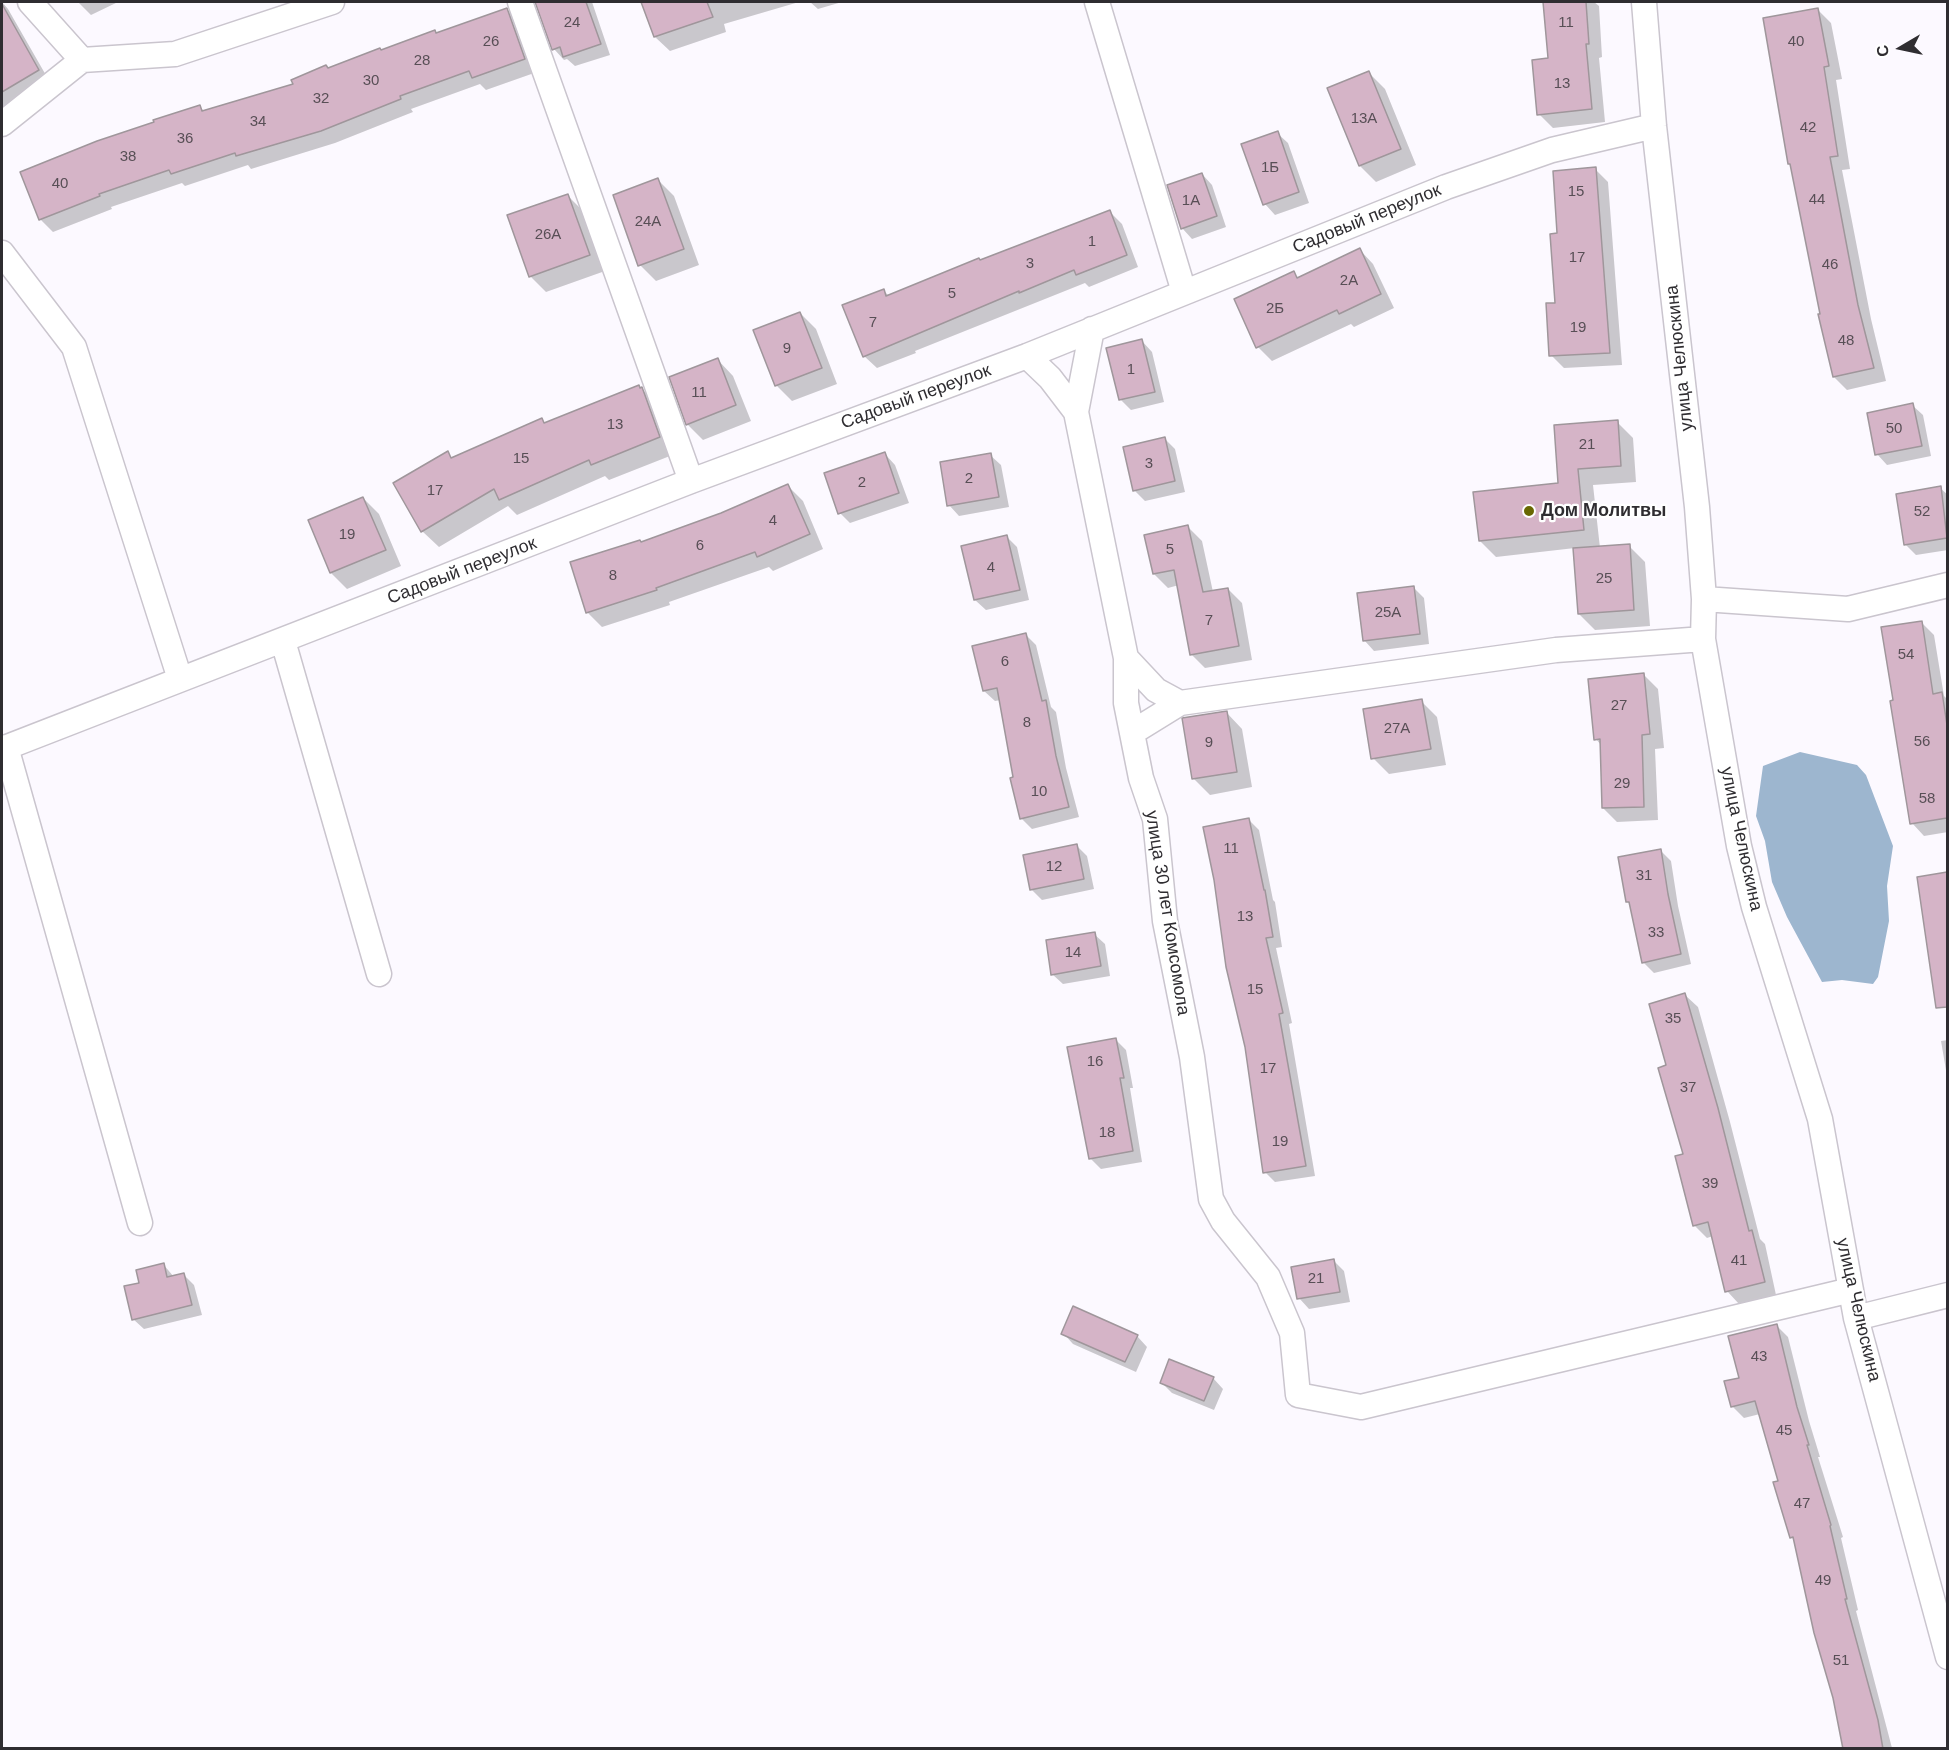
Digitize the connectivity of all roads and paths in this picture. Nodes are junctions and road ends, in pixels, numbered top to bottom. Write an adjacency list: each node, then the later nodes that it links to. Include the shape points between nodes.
1 (30, 2): 6 (street)
2 (332, 2): 6 (street, via 176,54)
3 (520, 2): 14 (street)
4 (1097, 2): 10 (street)
5 (1644, 2): 8 (street, улица Челюскина)
6 (82, 60): 7 (street)
7 (2, 124)
8 (1654, 126): 10 (street, Садовый переулок, via 1552,150 1446,187); 16 (street, улица Челюскина)
9 (2, 253): 20 (street, via 74,347)
10 (1184, 292): 11 (street, Садовый переулок)
11 (1092, 329): 12 (street, Садовый переулок); 13 (street, улица 30 лет Комсомола)
12 (1027, 356): 13 (street, улица 30 лет Комсомола); 14 (street, Садовый переулок)
13 (1076, 412): 19 (street, улица 30 лет Комсомола)
14 (691, 481): 18 (street, Садовый переулок)
15 (1947, 585): 16 (street, via 1848,609)
16 (1704, 599): 17 (street, улица Челюскина)
17 (1704, 639): 21 (street, via 1556,650); 26 (street, улица Челюскина, via 1739,846 1820,1119)
18 (283, 641): 20 (street, Садовый переулок); 24 (street)
19 (1126, 658): 21 (street, via 1156,690); 22 (street, улица 30 лет Комсомола, via 1126,703)
20 (180, 679): 23 (street, Садовый переулок)
21 (1180, 703): 22 (street)
22 (1133, 732): 26 (street, улица 30 лет Комсомола, via 1141,778 1155,819 1165,921 1192,1057 1211,1199 1223,1221 1268,1277 1292,1333 1298,1395 1361,1407)
23 (4, 748): 25 (street)
24 (379, 974)
25 (140, 1223)
26 (1851, 1290): 28 (street, улица Челюскина)
27 (1947, 1295): 28 (street)
28 (1856, 1318): 29 (street, улица Челюскина)
29 (1947, 1657)

